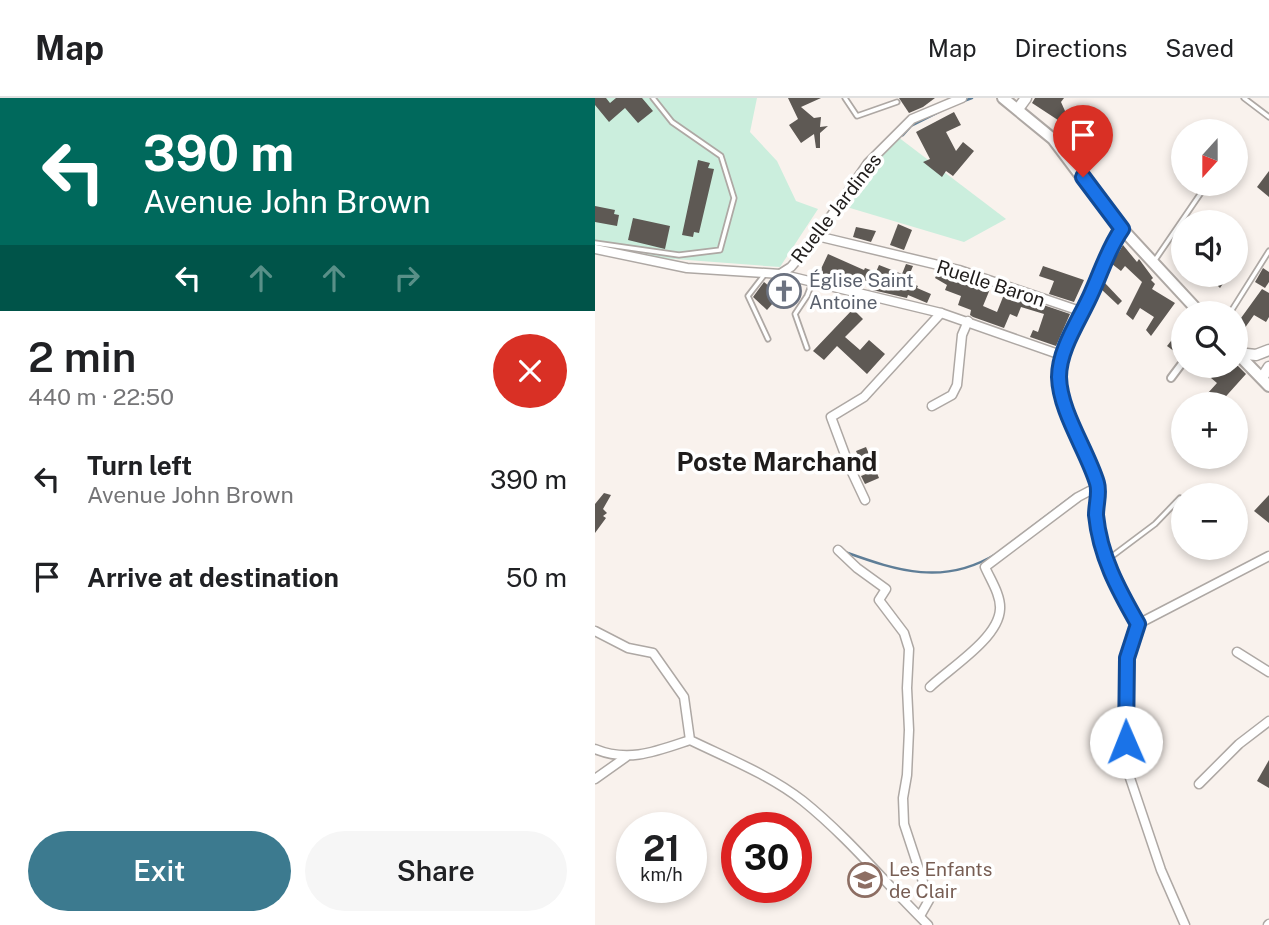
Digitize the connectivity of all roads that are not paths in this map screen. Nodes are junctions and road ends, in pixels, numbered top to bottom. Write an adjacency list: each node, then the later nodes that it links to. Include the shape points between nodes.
1 (653, 98): 13 (lane, via 673,122 721,156 734,198 720,250 679,255)
2 (845, 98): 7 (lane, via 857,117)
3 (962, 98): 12 (street, Ruelle Jardines, via 912,119 868,163)
4 (1003, 98): 8 (main road)
5 (1027, 98): 8 (street)
6 (1244, 98): 9 (lane)
7 (897, 102)
8 (1018, 109): 11 (main road, via 1060,146)
9 (1269, 117)
10 (1199, 196): 16 (lane)
11 (1122, 229): 16 (main road); 22 (street, via 1109,248)
12 (817, 236): 18 (street, Ruelle Jardines); 22 (street, Ruelle Baron, via 959,270)
13 (595, 243)
14 (595, 249): 17 (street, via 687,268)
15 (1269, 251): 21 (lane)
16 (1153, 262): 20 (main road)
17 (765, 274): 18 (street); 25 (lane, via 748,296)
18 (780, 274): 19 (street)
19 (813, 282): 23 (street); 26 (lane, via 795,314)
20 (1189, 301)
21 (1238, 301)
22 (1083, 312): 29 (street)
23 (941, 313): 24 (street); 35 (street, via 864,397 831,417)
24 (968, 321): 29 (street); 33 (street, via 962,335 957,385 952,395)
25 (768, 338)
26 (807, 348)
27 (1269, 350): 28 (street)
28 (1248, 354)
29 (1063, 356): 34 (street, via 1059,377 1068,413)
30 (1248, 364): 32 (main road)
31 (1269, 367): 32 (street)
32 (1265, 382)
33 (932, 407)
34 (1099, 486): 39 (street, via 1096,513); 44 (street, via 985,567 1000,606 999,616 977,647)
35 (865, 500)
36 (1171, 507): 39 (lane)
37 (838, 550): 51 (street, via 886,589 879,600 904,633 909,649 904,824 929,900)
38 (1269, 556): 40 (street)
39 (1105, 561): 40 (street)
40 (1138, 624): 53 (street, via 1127,658 1127,769)
41 (595, 631): 46 (street, via 658,657 684,697)
42 (1237, 652): 43 (street)
43 (1269, 672)
44 (930, 687)
45 (1269, 721): 50 (street)
46 (690, 740): 48 (street); 51 (street, via 800,799 843,836)
47 (595, 750): 48 (street)
48 (626, 757): 49 (street)
49 (595, 779)
50 (1199, 784)
51 (920, 916): 52 (street)
52 (929, 925)
53 (1185, 925)

